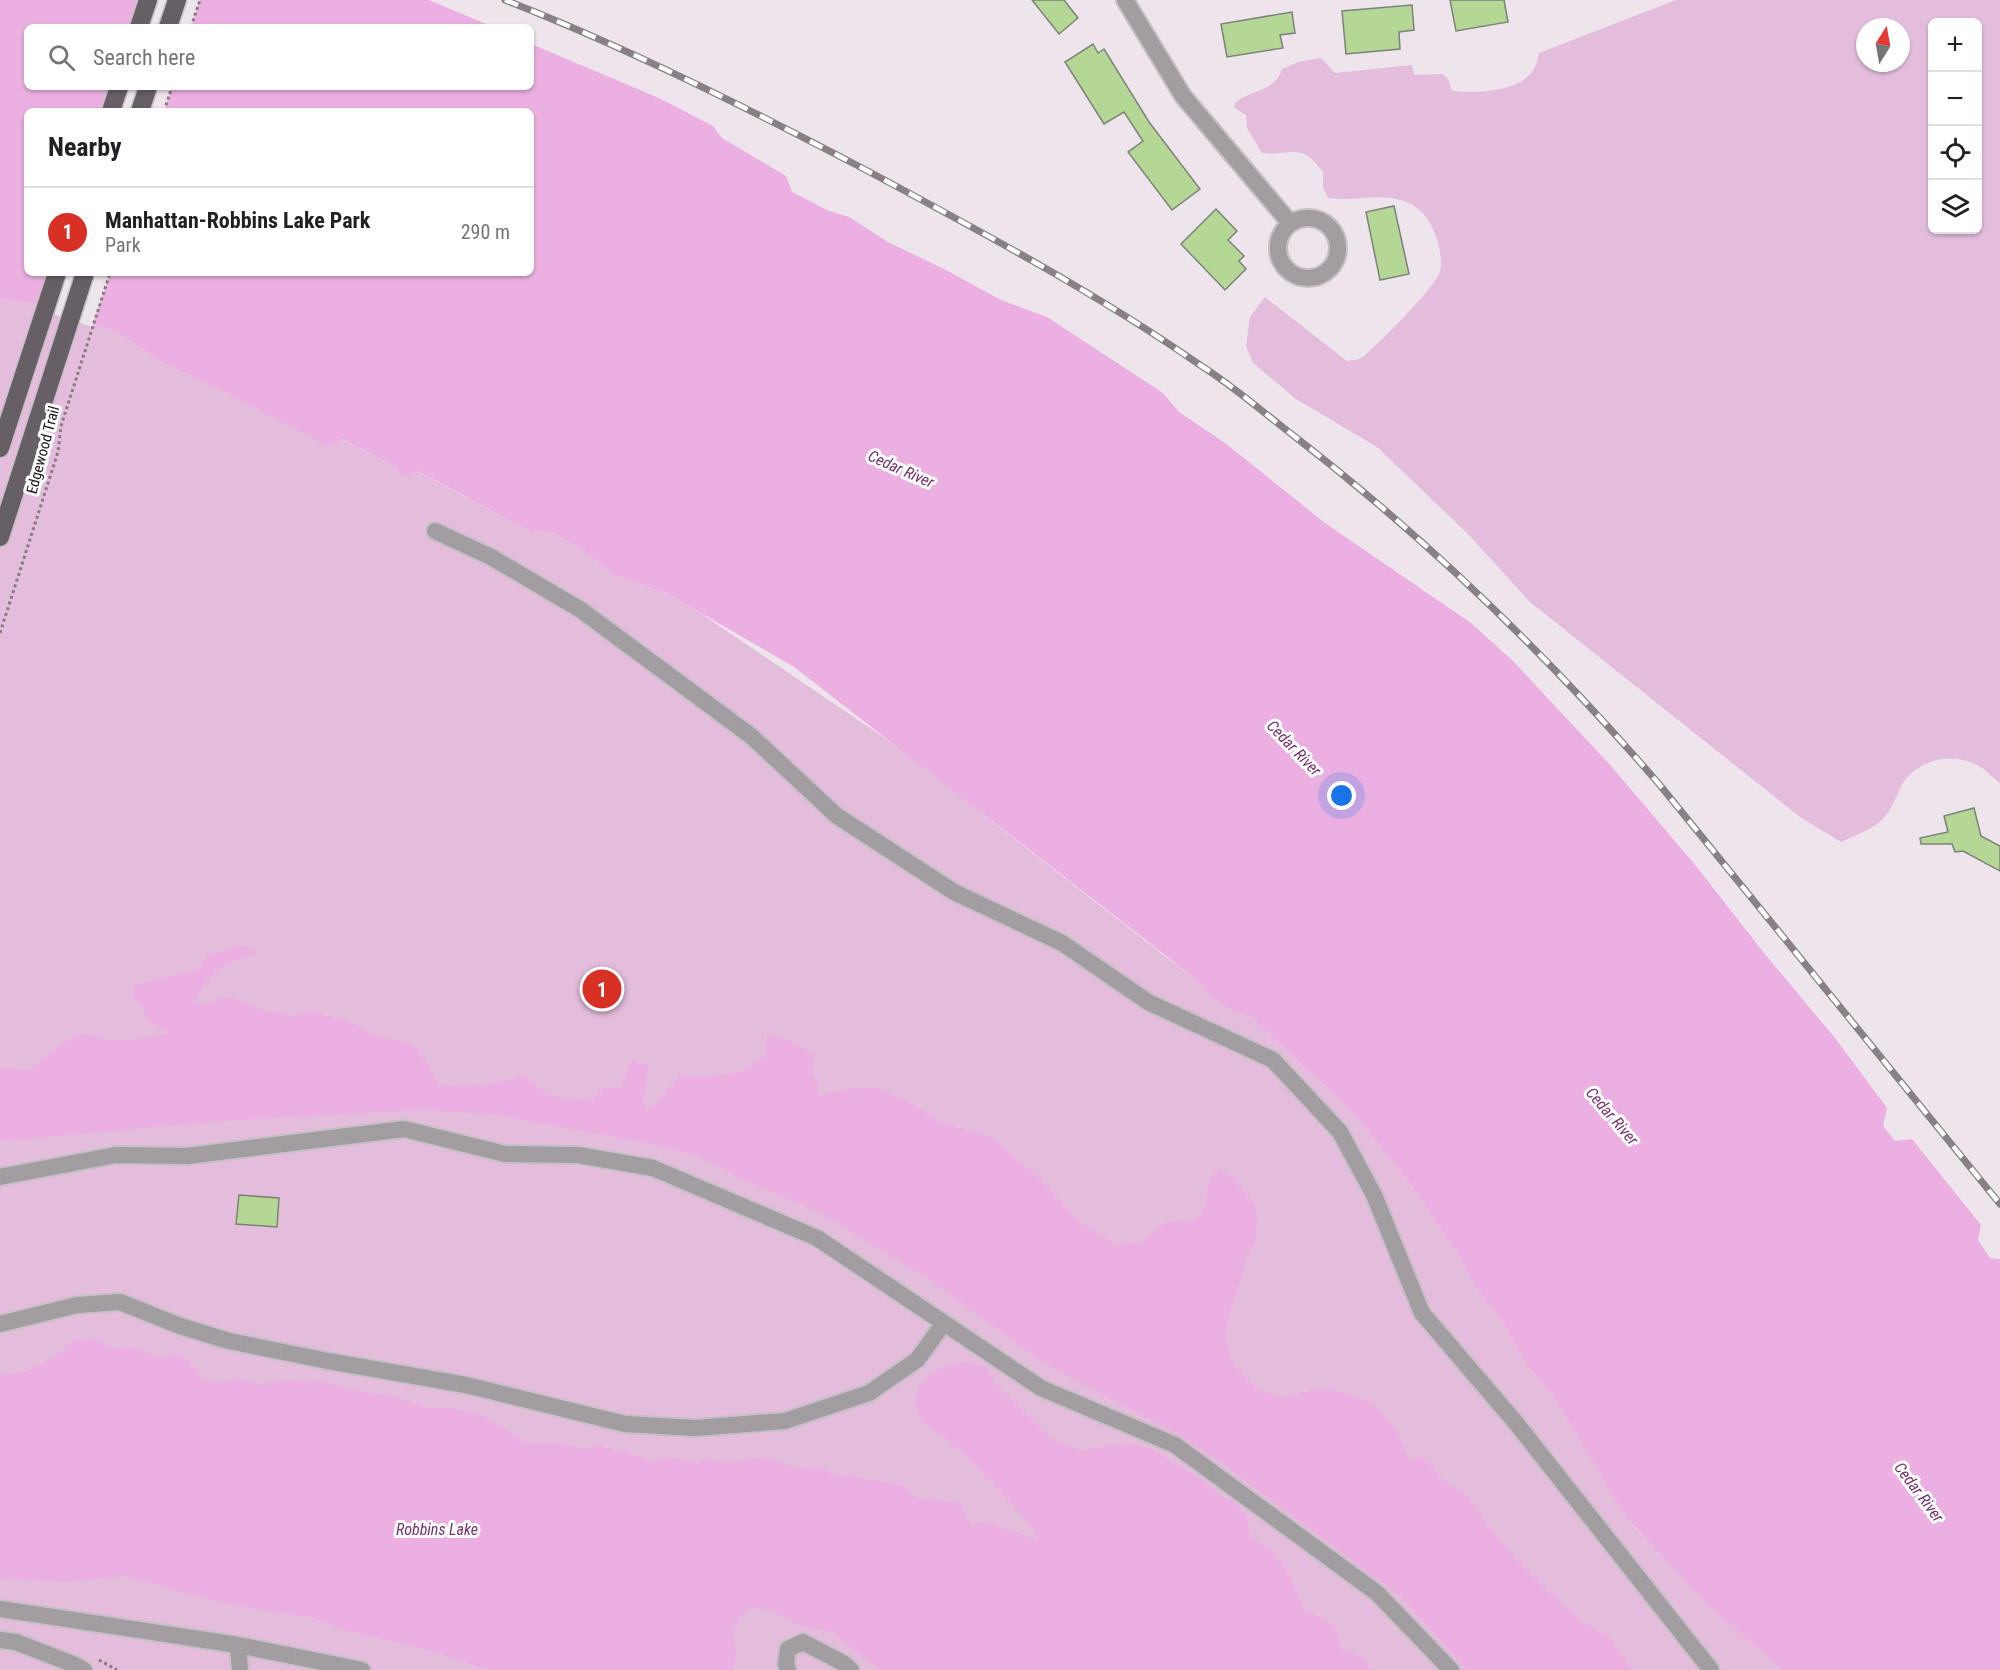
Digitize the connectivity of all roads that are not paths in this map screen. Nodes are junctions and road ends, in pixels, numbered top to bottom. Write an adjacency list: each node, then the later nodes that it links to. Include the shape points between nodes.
1 (148, 0): 4 (main road)
2 (177, 0): 5 (main road)
3 (1133, 2): 10 (street, via 1183,96)
4 (140, 24)
5 (169, 24)
6 (118, 90): 8 (main road)
7 (147, 90): 9 (main road)
8 (112, 108)
9 (141, 108)
10 (1290, 224)
11 (56, 276): 13 (main road)
12 (84, 276): 15 (main road)
13 (0, 448)
14 (435, 531): 28 (street, via 491,557 581,610 751,736 837,816 954,892 1062,943 1148,1002 1273,1060 1340,1132 1374,1195 1422,1313 1516,1423)
15 (0, 537)
16 (0, 1177): 17 (street, via 116,1155 187,1156 404,1129 505,1154 578,1155 653,1168 817,1238)
17 (944, 1323): 18 (street, via 917,1360 869,1393 785,1421 695,1428 626,1424 466,1385 229,1341 120,1302 77,1305); 27 (street, via 1041,1388 1175,1445 1377,1593)
18 (0, 1324)
19 (0, 1609): 21 (street)
20 (0, 1640): 22 (street, via 16,1642)
21 (238, 1645): 23 (street); 24 (street)
22 (84, 1670)
23 (240, 1670)
24 (362, 1670)
25 (788, 1670): 26 (street, via 788,1649 803,1642)
26 (851, 1670)
27 (1451, 1670)
28 (1711, 1670)

